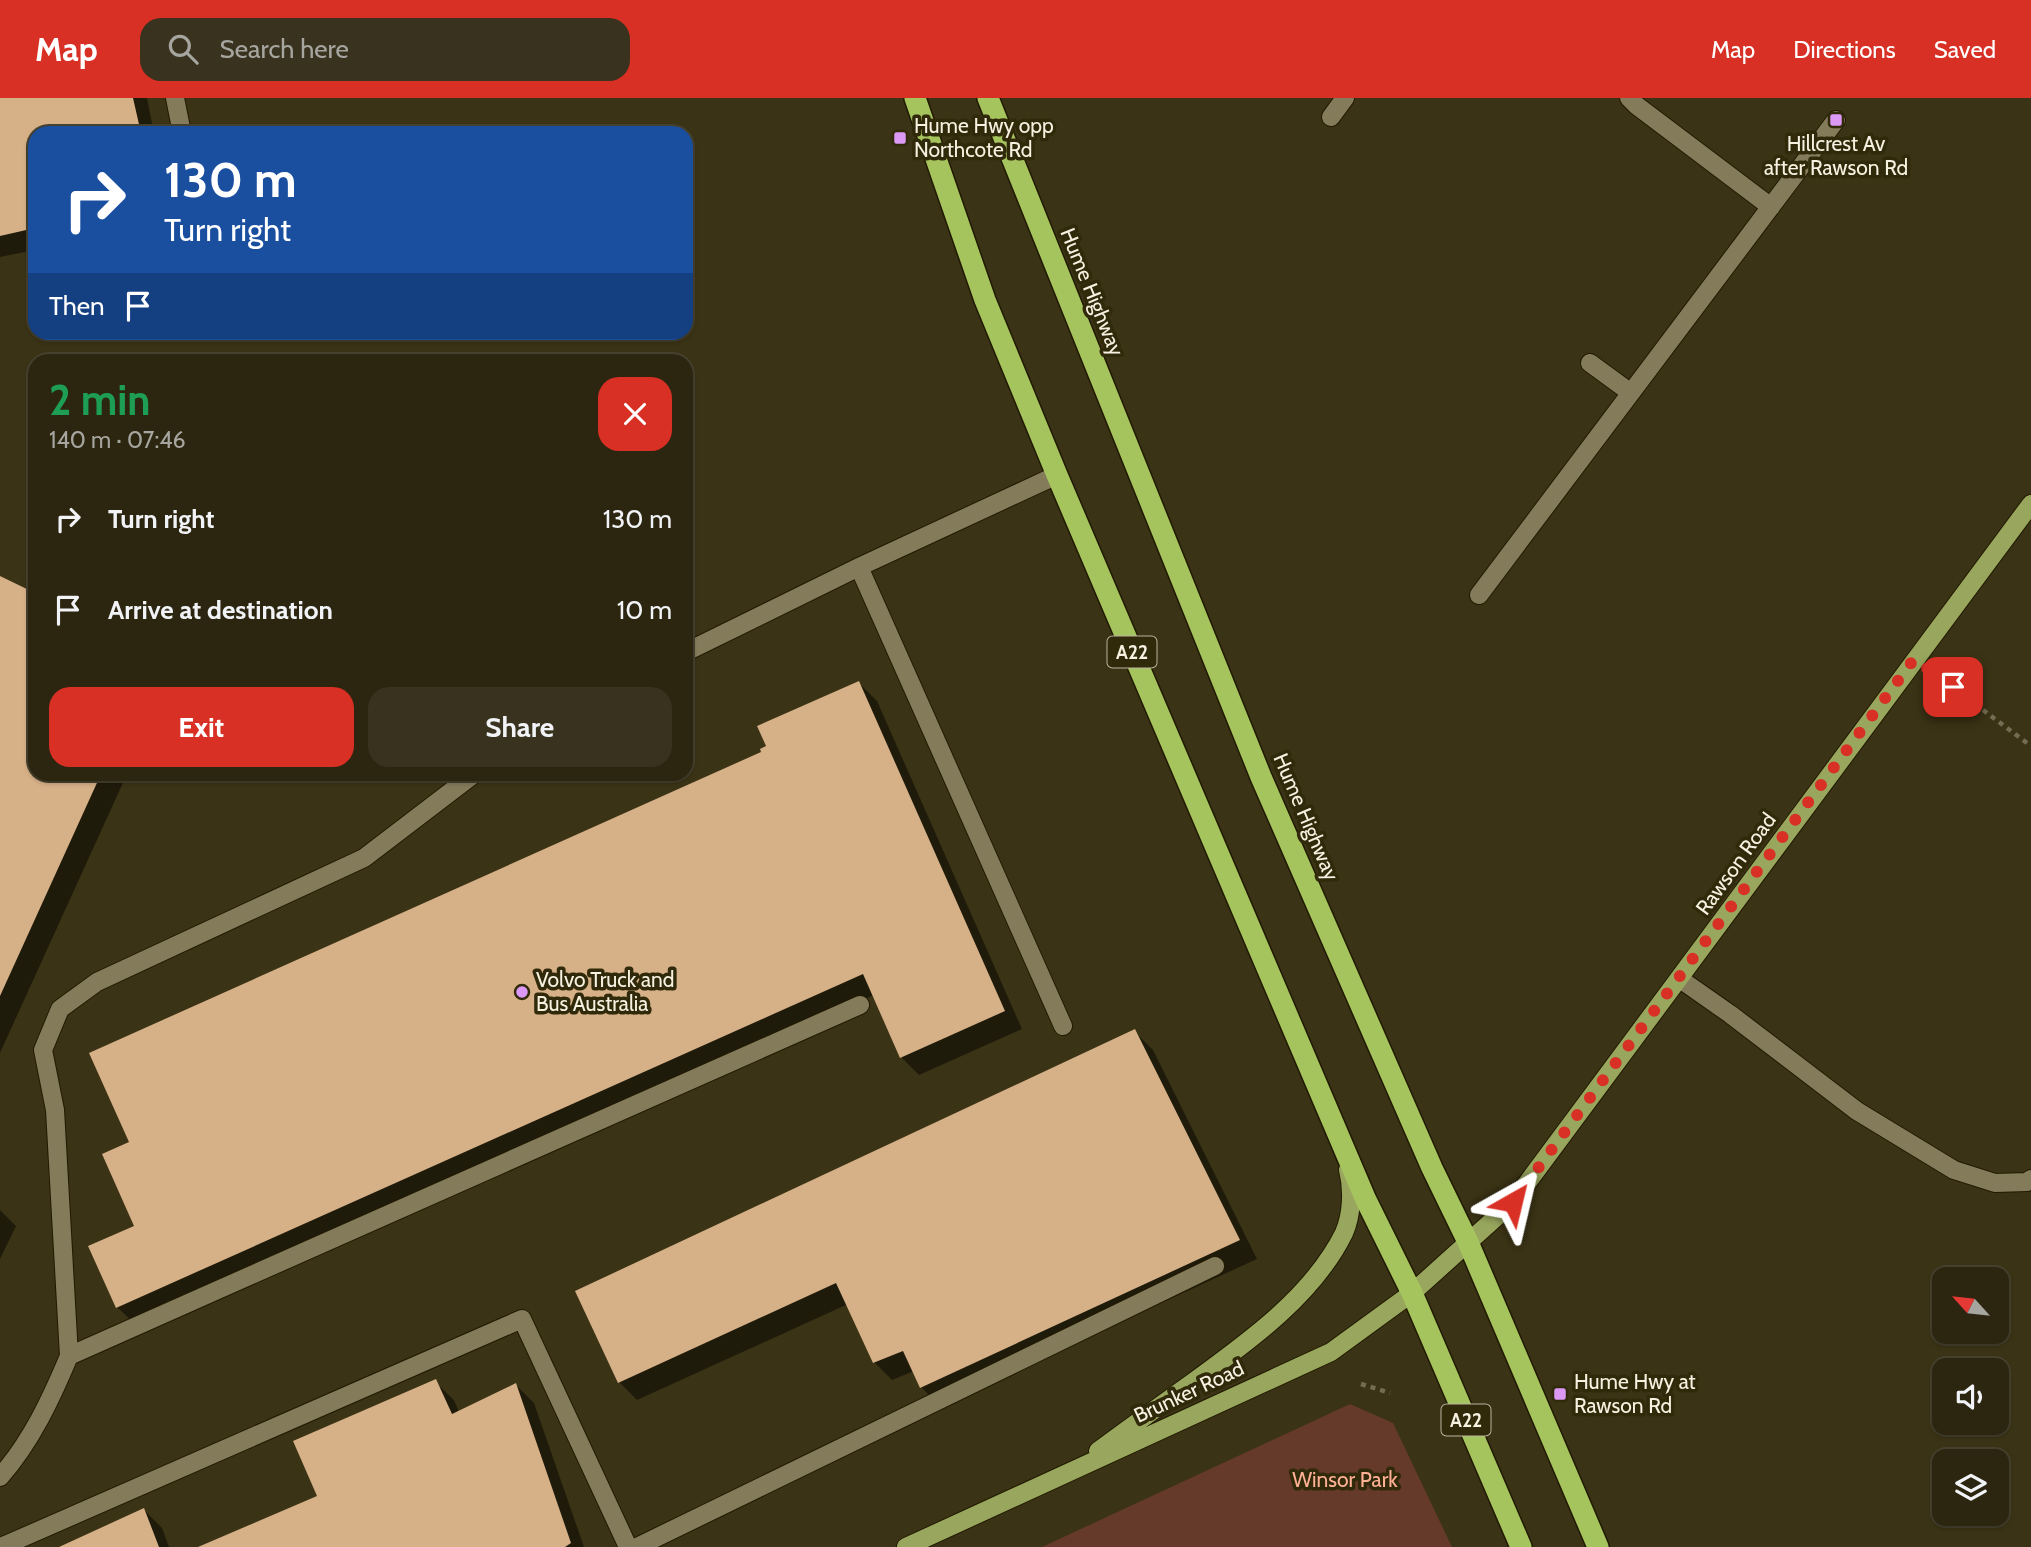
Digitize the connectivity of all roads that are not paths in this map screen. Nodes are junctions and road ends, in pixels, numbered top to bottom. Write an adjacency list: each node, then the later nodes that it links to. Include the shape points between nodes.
1 (175, 98): 8 (lane)
2 (915, 98): 12 (highway, A22, via 985,300)
3 (988, 98): 23 (highway, Hume Highway, via 1261,777)
4 (1345, 98): 6 (lane)
5 (1629, 98): 9 (lane)
6 (1331, 117)
7 (1836, 120): 9 (lane)
8 (181, 126)
9 (1771, 207): 11 (lane)
10 (1590, 363): 11 (lane)
11 (1631, 393): 15 (lane)
12 (1056, 475): 14 (lane); 21 (highway, A22)
13 (2031, 504): 18 (main road, Rawson Road)
14 (859, 567): 16 (lane); 20 (lane)
15 (1479, 595)
16 (693, 649)
17 (465, 781): 26 (lane, via 364,858 97,982 60,1009 43,1049 55,1110)
18 (1680, 979): 22 (lane, via 1857,1111 1954,1170 1995,1182); 23 (main road, Rawson Road, via 1513,1202)
19 (860, 1005): 26 (lane)
20 (1063, 1026)
21 (1341, 1140): 25 (highway, A22); 27 (main road, via 1352,1188 1345,1231 1317,1274 1280,1314 1228,1356)
22 (2031, 1179)
23 (1468, 1242): 25 (main road, Brunker Road); 34 (highway, Hume Highway)
24 (1215, 1266): 31 (lane)
25 (1412, 1293): 27 (main road, Brunker Road, via 1331,1352); 33 (highway, A22)
26 (69, 1356): 28 (lane, via 18,1456)
27 (1066, 1473): 32 (main road, Brunker Road)
28 (0, 1477)
29 (1, 1547): 30 (lane, via 522,1319)
30 (628, 1547)
31 (637, 1547)
32 (906, 1547)
33 (1521, 1547)
34 (1598, 1547)

